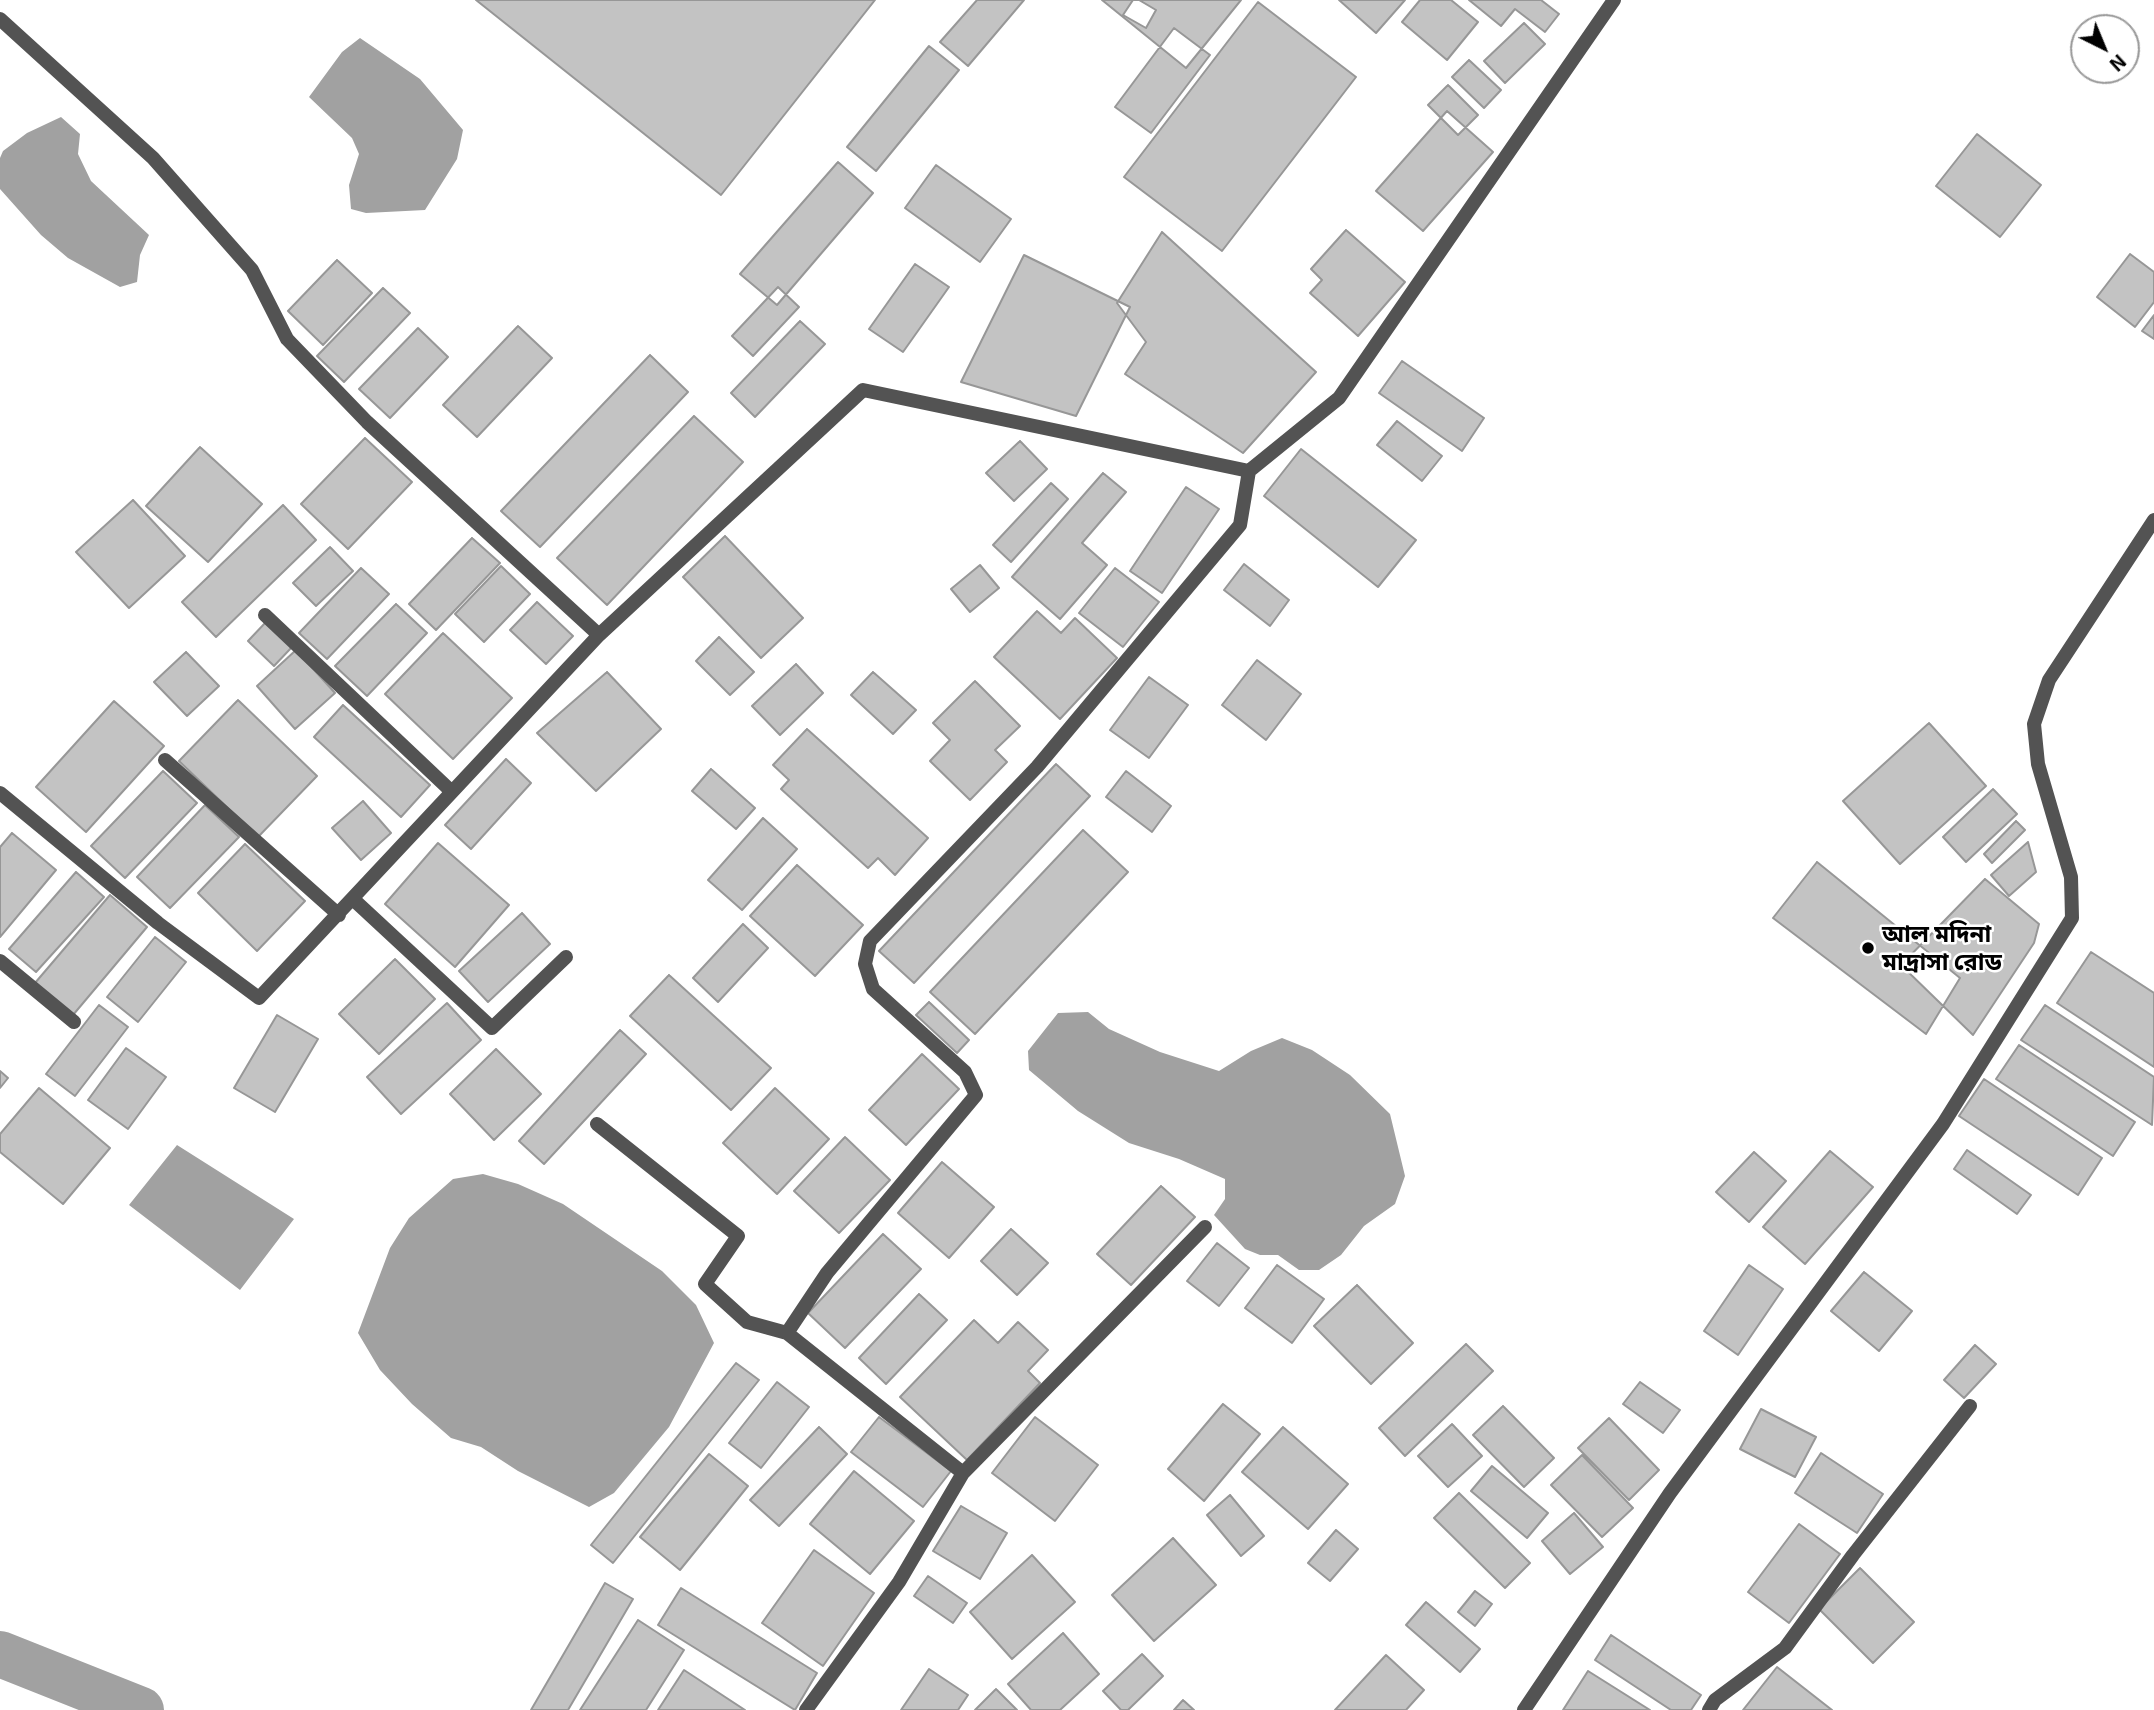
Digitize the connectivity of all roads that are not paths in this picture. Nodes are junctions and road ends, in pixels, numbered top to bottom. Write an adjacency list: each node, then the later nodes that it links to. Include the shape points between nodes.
1 (1614, 0): 3 (street, via 1339,398)
2 (0, 19): 6 (street, via 153,158 252,270 287,339 367,422)
3 (1249, 471): 6 (street, via 863,390); 17 (street, via 1240,525 1037,767 870,941 865,964 873,989 965,1072 976,1095 827,1272)
4 (2154, 520): 21 (street, via 2049,680 2034,723 2038,764 2071,877 2072,918 1943,1124 1670,1493)
5 (265, 615): 8 (street)
6 (599, 635): 8 (street)
7 (165, 760): 11 (street)
8 (451, 791): 10 (street)
9 (0, 793): 11 (street, via 158,923 260,998)
10 (354, 900): 11 (street); 12 (street, via 492,1028)
11 (339, 915)
12 (566, 957)
13 (0, 961): 14 (street)
14 (74, 1022)
15 (597, 1124): 17 (street, via 738,1236 705,1284 747,1322)
16 (1205, 1227): 19 (street)
17 (787, 1334): 19 (street)
18 (1970, 1406): 22 (street, via 1785,1648)
19 (963, 1473): 20 (street, via 899,1582)
20 (806, 1710)
21 (1524, 1710)
22 (1709, 1710)

